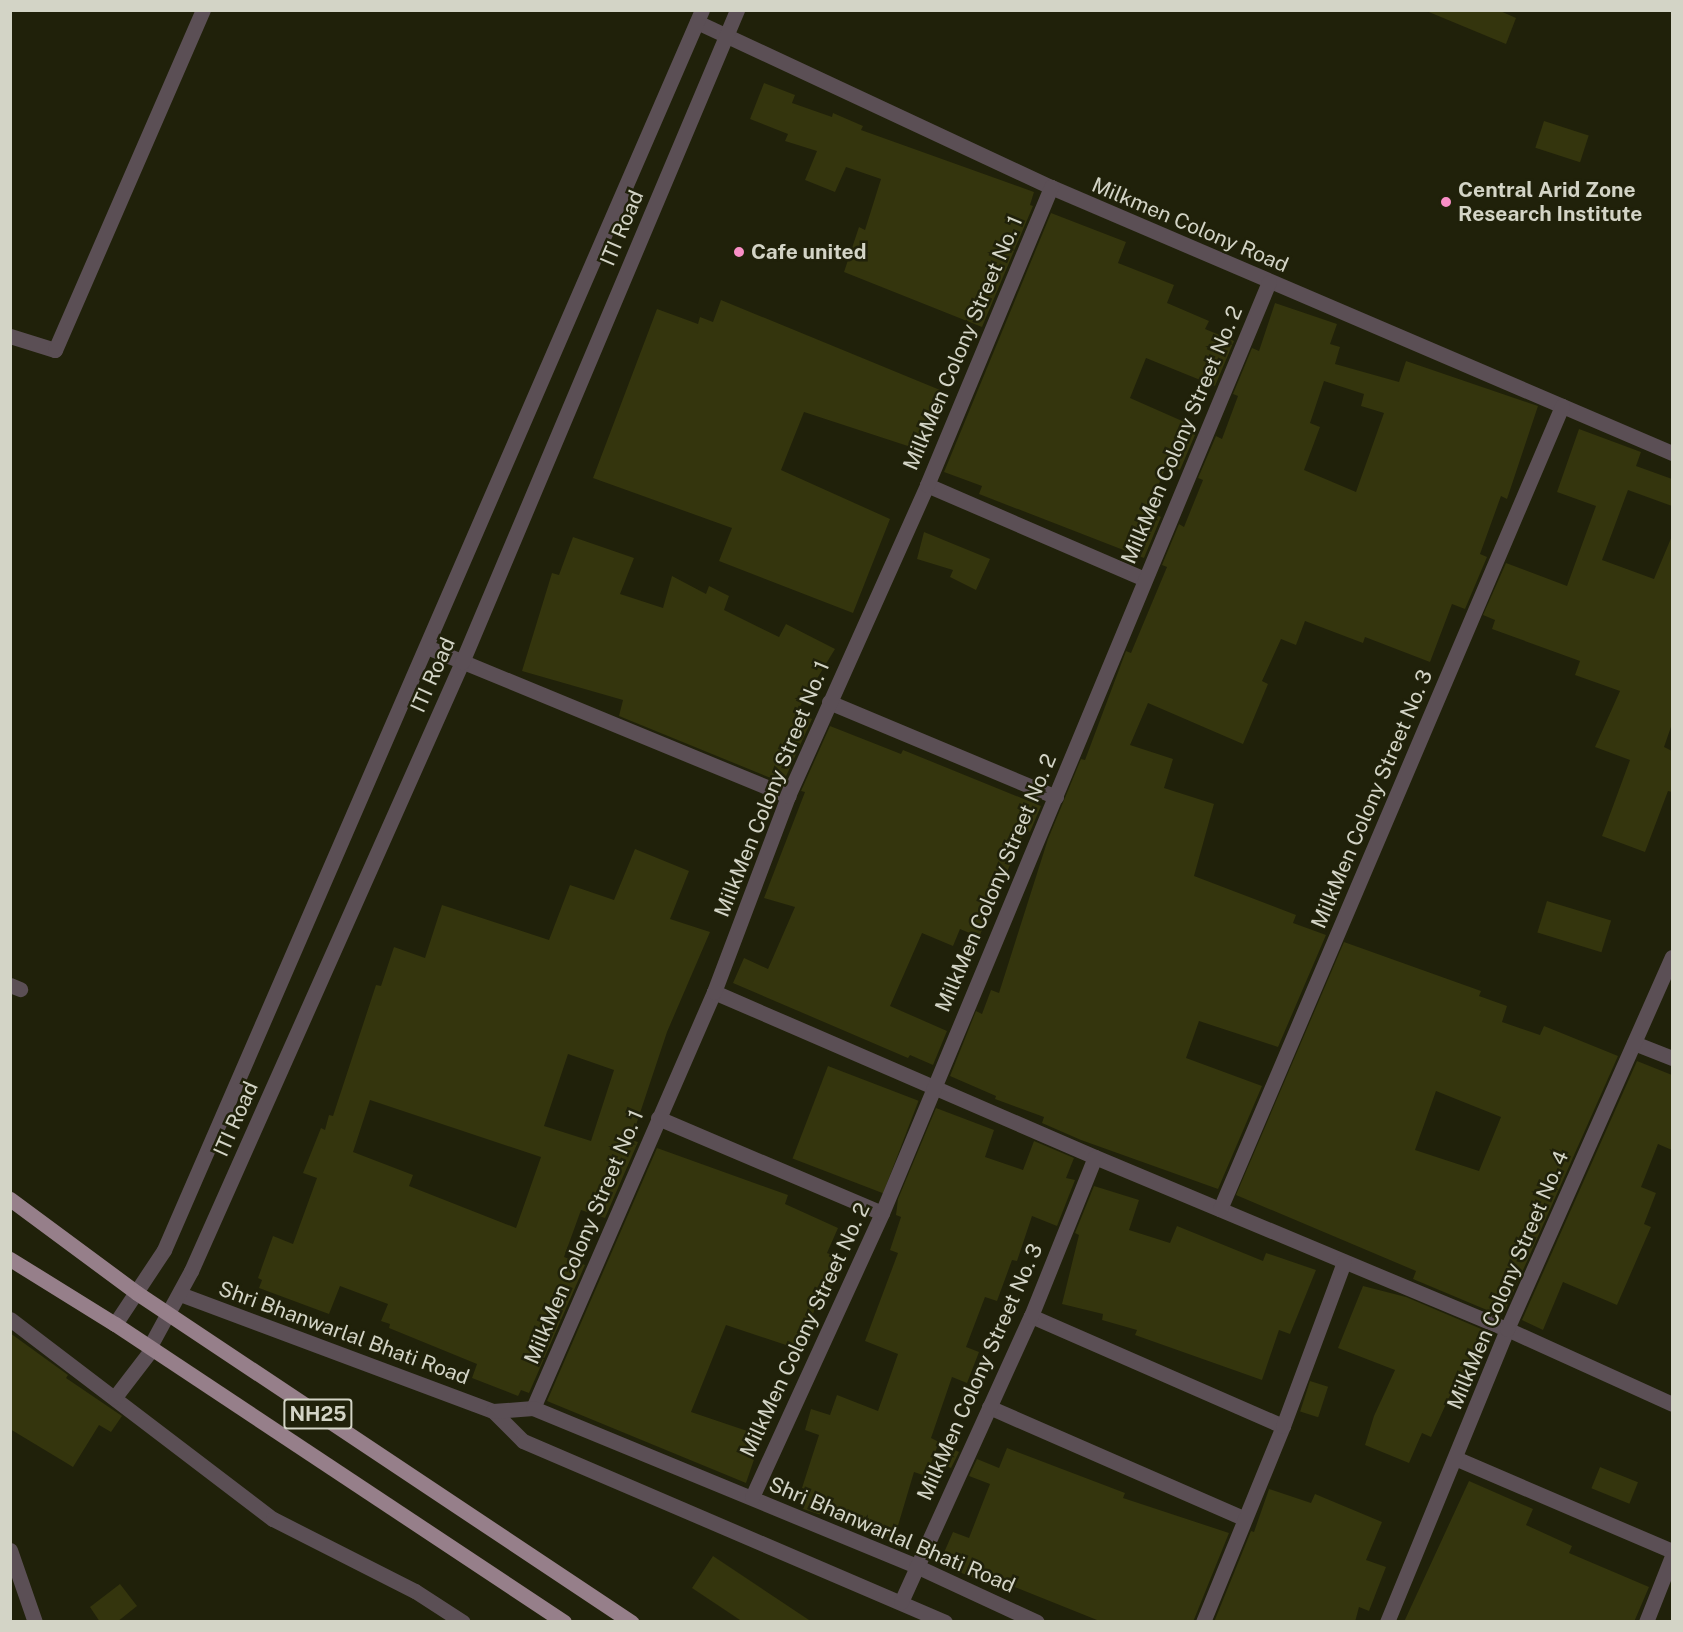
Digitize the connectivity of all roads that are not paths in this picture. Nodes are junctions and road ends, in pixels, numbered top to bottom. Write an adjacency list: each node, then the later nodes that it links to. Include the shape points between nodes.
1 (203, 10): 7 (street, via 55,350)
2 (737, 10): 4 (street, ITI Road)
3 (699, 16): 4 (street, Milkmen Colony Road); 12 (street, ITI Road)
4 (727, 35): 5 (street, Milkmen Colony Road); 13 (street, ITI Road)
5 (1051, 187): 6 (street, Milkmen Colony Road); 10 (street, MilkMen Colony Street No. 1)
6 (1269, 282): 8 (street, Milkmen Colony Road); 11 (street, MilkMen Colony Street No. 2)
7 (10, 336)
8 (1562, 406): 9 (street, Milkmen Colony Road); 25 (street, MilkMen Colony Street No. 3)
9 (1672, 453)
10 (927, 485): 11 (street); 14 (street, MilkMen Colony Street No. 1)
11 (1144, 579): 16 (street, MilkMen Colony Street No. 2)
12 (427, 647): 13 (street); 29 (street, ITI Road, via 164,1250)
13 (462, 662): 15 (street); 30 (street, ITI Road)
14 (829, 702): 15 (street, MilkMen Colony Street No. 1); 16 (street)
15 (788, 796): 18 (street, MilkMen Colony Street No. 1)
16 (1056, 797): 21 (street, MilkMen Colony Street No. 2)
17 (1672, 957): 19 (street, MilkMen Colony Street No. 4)
18 (714, 992): 21 (street); 22 (street, MilkMen Colony Street No. 1)
19 (1634, 1043): 20 (street); 35 (street, MilkMen Colony Street No. 4)
20 (1672, 1058)
21 (933, 1085): 23 (street); 26 (street, MilkMen Colony Street No. 2)
22 (658, 1118): 26 (street); 40 (street, MilkMen Colony Street No. 1)
23 (1095, 1157): 25 (street); 32 (street, MilkMen Colony Street No. 3)
24 (10, 1199): 29 (main road, NH25)
25 (1220, 1209): 28 (street)
26 (882, 1213): 44 (street, MilkMen Colony Street No. 2)
27 (10, 1259): 34 (main road, NH25)
28 (1344, 1262): 35 (street); 42 (street)
29 (137, 1293): 31 (main road, NH25); 34 (street, ITI Road)
30 (180, 1294): 31 (street, ITI Road); 41 (street, Shri Bhanwarlal Bhati Road)
31 (169, 1315): 36 (street, ITI Road); 54 (main road, NH25)
32 (1031, 1316): 39 (street, MilkMen Colony Street No. 3); 42 (street)
33 (10, 1319): 37 (street)
34 (115, 1324): 36 (main road, NH25)
35 (1508, 1329): 38 (street); 43 (street, MilkMen Colony Street No. 4)
36 (148, 1353): 37 (street, ITI Road); 51 (main road, NH25)
37 (119, 1394): 53 (street, via 273,1519 416,1591)
38 (1672, 1404)
39 (989, 1407): 45 (street); 49 (street, MilkMen Colony Street No. 3)
40 (533, 1408): 41 (street, Shri Bhanwarlal Bhati Road); 44 (street, Shri Bhanwarlal Bhati Road)
41 (493, 1411): 50 (street, Shri Bhanwarlal Bhati Road, via 522,1441)
42 (1283, 1426): 45 (street)
43 (1455, 1458): 47 (street); 58 (street, MilkMen Colony Street No. 4)
44 (752, 1497): 49 (street, Shri Bhanwarlal Bhati Road)
45 (1244, 1518): 57 (street)
46 (10, 1550): 52 (street)
47 (1672, 1551)
48 (1672, 1556): 59 (street)
49 (916, 1566): 50 (street, MilkMen Colony Street No. 3); 56 (street, Shri Bhanwarlal Bhati Road)
50 (901, 1602): 55 (street, Shri Bhanwarlal Bhati Road)
51 (557, 1620)
52 (35, 1622)
53 (463, 1622)
54 (630, 1622)
55 (945, 1622)
56 (1037, 1622)
57 (1203, 1622)
58 (1387, 1622)
59 (1646, 1622)

